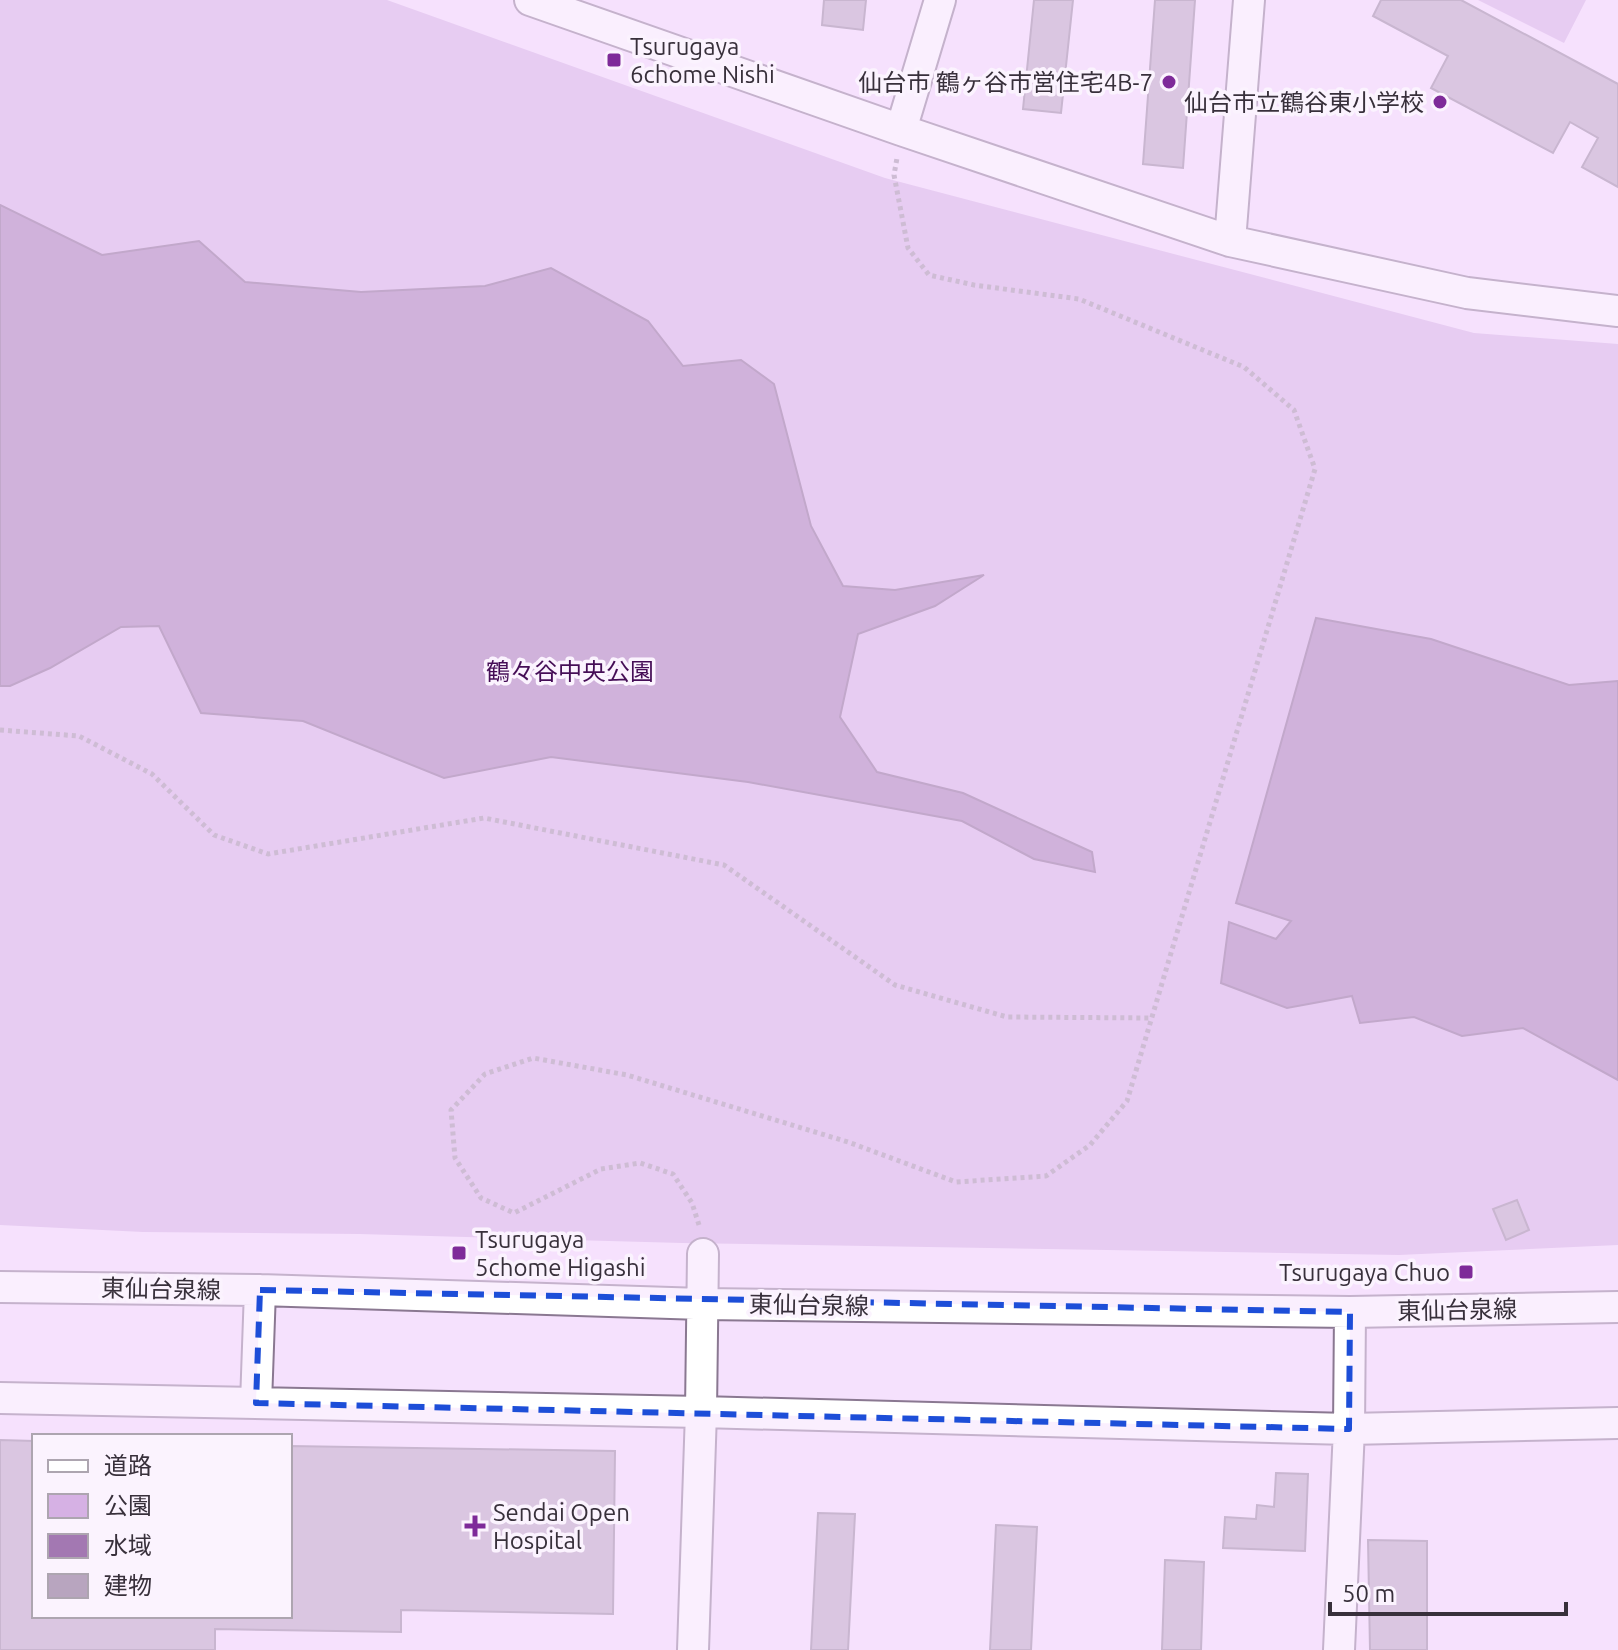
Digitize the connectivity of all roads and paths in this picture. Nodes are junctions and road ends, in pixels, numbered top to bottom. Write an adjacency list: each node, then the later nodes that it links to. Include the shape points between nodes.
1 (530, 0): 4 (street)
2 (940, 0): 4 (street)
3 (1249, 0): 5 (street)
4 (901, 130): 5 (street); 8 (path, via 894,175 908,248 929,275 1079,299 1244,367 1294,410 1315,469)
5 (1230, 241): 6 (street, via 1467,293)
6 (1618, 311)
7 (0, 730): 8 (path, via 79,736 152,774 214,835 268,854 484,818 724,865 895,985 1007,1017)
8 (1152, 1018): 9 (path, via 1127,1101 1090,1145 1046,1176 956,1182 848,1142 627,1075 533,1058 485,1074 451,1110 455,1158 481,1198 514,1213 601,1169 640,1163 673,1174 692,1203)
9 (703, 1254): 12 (street)
10 (0, 1287): 11 (street, 東仙台泉線)
11 (260, 1290): 12 (street, 東仙台泉線); 16 (street)
12 (702, 1304): 14 (street, 東仙台泉線); 17 (street)
13 (1618, 1307): 14 (street, 東仙台泉線)
14 (1350, 1312): 19 (street)
15 (0, 1398): 16 (street)
16 (256, 1403): 17 (street)
17 (701, 1412): 19 (street); 20 (street)
18 (1618, 1423): 19 (street)
19 (1349, 1429): 21 (street)
20 (693, 1650)
21 (1339, 1650)

